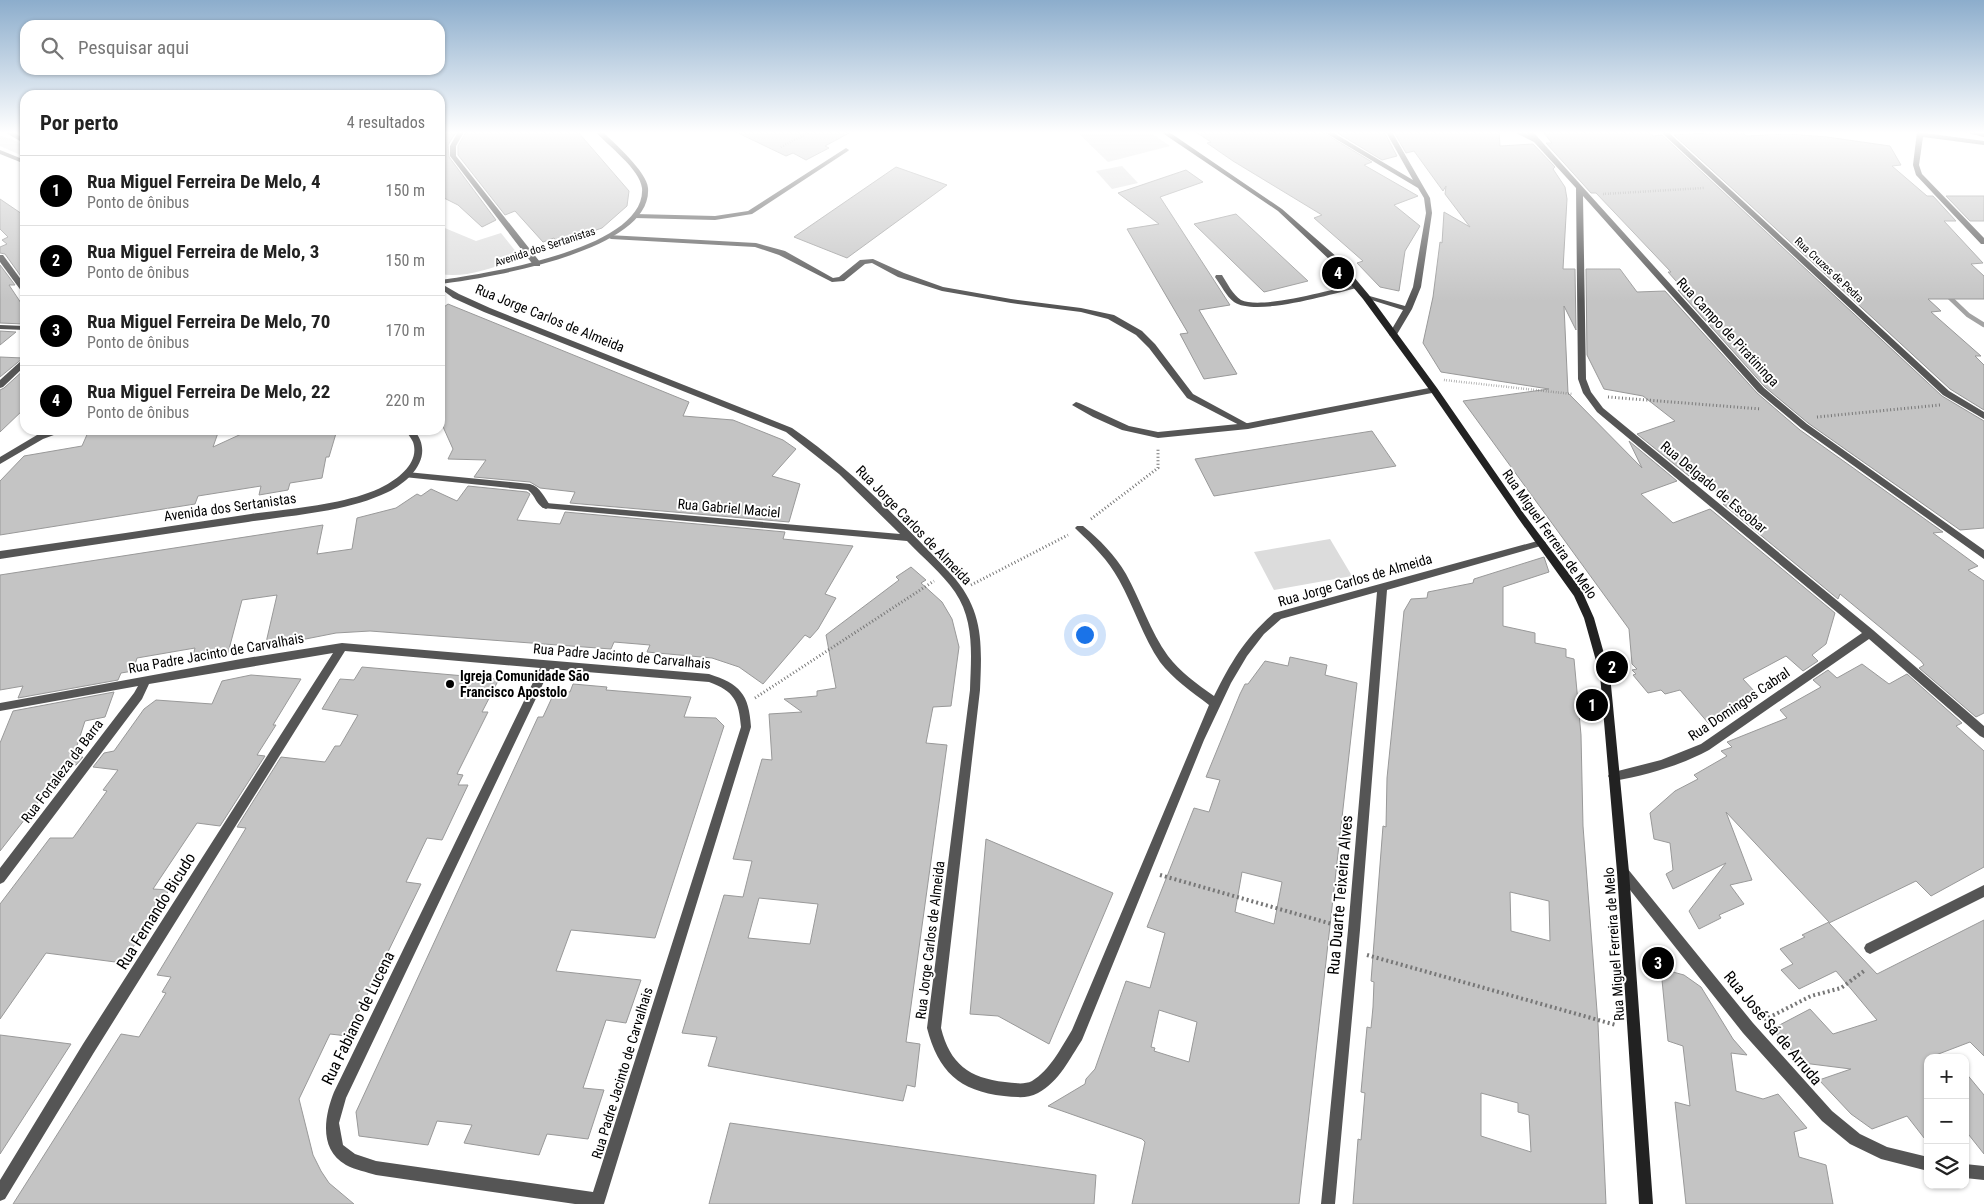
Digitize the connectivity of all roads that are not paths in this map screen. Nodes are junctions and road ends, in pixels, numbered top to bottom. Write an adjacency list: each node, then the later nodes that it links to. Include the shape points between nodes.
1 (478, 188): 14 (street)
2 (646, 188): 10 (street, Avenida dos Sertanistas, via 644,201)
3 (788, 188): 10 (street, via 750,213 735,216 700,219)
4 (1248, 188): 19 (main road, Rua Miguel Ferreira de Melo, via 1280,210 1335,260)
5 (1423, 188): 22 (street, via 1429,213 1417,286)
6 (1579, 188): 9 (street, Rua Campo de Piratininga)
7 (1724, 188): 30 (street, Rua Cruzes de Pedra, via 1946,393)
8 (1933, 188): 12 (street)
9 (1582, 192): 40 (street, Rua Campo de Piratininga, via 1761,390 1796,420); 42 (street, Rua Delgado de Escobar, via 1582,379 1586,393 1600,410)
10 (635, 216): 11 (street, Avenida dos Sertanistas)
11 (611, 237): 14 (street, Avenida dos Sertanistas); 31 (street, via 756,244 782,253 832,280 841,279 864,262 873,261 942,289 1111,317 1152,346 1190,396)
12 (1984, 242)
13 (0, 257): 15 (street)
14 (537, 264): 17 (street, Avenida dos Sertanistas, via 490,276)
15 (4, 268): 18 (street)
16 (1219, 277): 19 (street, via 1237,300 1254,305)
17 (445, 282)
18 (20, 285)
19 (1356, 286): 21 (main road, Rua Miguel Ferreira de Melo)
20 (445, 287): 37 (street, Rua Jorge Carlos de Almeida, via 456,296 487,310 788,430 822,452)
21 (1366, 297): 22 (street); 25 (main road, Rua Miguel Ferreira de Melo)
22 (1408, 309): 25 (street)
23 (0, 327): 24 (street)
24 (20, 328)
25 (1393, 334): 28 (main road, Rua Miguel Ferreira de Melo)
26 (20, 367): 27 (street)
27 (0, 385)
28 (1434, 390): 31 (street); 38 (main road, Rua Miguel Ferreira de Melo)
29 (1076, 405): 31 (street, via 1118,427 1144,434)
30 (1984, 416)
31 (1248, 426)
32 (48, 435): 34 (street)
33 (413, 435): 35 (street, Avenida dos Sertanistas, via 420,452)
34 (0, 461)
35 (407, 475): 37 (street, Rua Gabriel Maciel, via 530,487 546,506); 39 (street, Avenida dos Sertanistas, via 389,488 363,498 316,508)
36 (1080, 528): 46 (street, via 1109,557 1123,578 1152,640 1166,661 1185,682)
37 (910, 538): 46 (street, Rua Jorge Carlos de Almeida, via 945,574 968,604 976,652 975,690 934,1018 942,1056 950,1067 976,1084 1000,1089 1033,1088 1052,1072 1077,1035)
38 (1541, 543): 41 (street, Rua Jorge Carlos de Almeida); 49 (main road, Rua Miguel Ferreira de Melo, via 1578,594 1597,640 1605,675)
39 (0, 555)
40 (1984, 555)
41 (1382, 589): 46 (street, Rua Jorge Carlos de Almeida, via 1278,616 1265,624 1254,636); 59 (street, Rua Duarte Teixeira Alves)
42 (1869, 633): 48 (street, Rua Delgado de Escobar); 49 (street, Rua Domingos Cabral, via 1686,758)
43 (342, 647): 44 (street, Rua Padre Jacinto de Carvalhais); 45 (street, Rua Padre Jacinto de Carvalhais); 57 (street, Rua Fernando Bicudo)
44 (547, 664): 58 (street, Rua Padre Jacinto de Carvalhais, via 709,678 727,684 745,705 746,727); 58 (street, Rua Fabiano de Lucena, via 339,1097 332,1123 337,1149 351,1160 376,1168)
45 (146, 680): 47 (street, Rua Padre Jacinto de Carvalhais); 51 (street, Rua Fortaleza da Barra, via 138,696)
46 (1215, 703)
47 (0, 707)
48 (1984, 733)
49 (1614, 776): 50 (main road, Rua Miguel Ferreira de Melo)
50 (1623, 872): 54 (street, Rua José Sá de Arruda, via 1748,1028 1827,1116 1855,1139 1886,1154); 60 (main road, Rua Miguel Ferreira de Melo)
51 (0, 878)
52 (1984, 891): 53 (street)
53 (1870, 948)
54 (1924, 1163)
55 (1969, 1171): 56 (street)
56 (1984, 1173)
57 (0, 1194)
58 (597, 1202)
59 (1328, 1204)
60 (1646, 1204)

